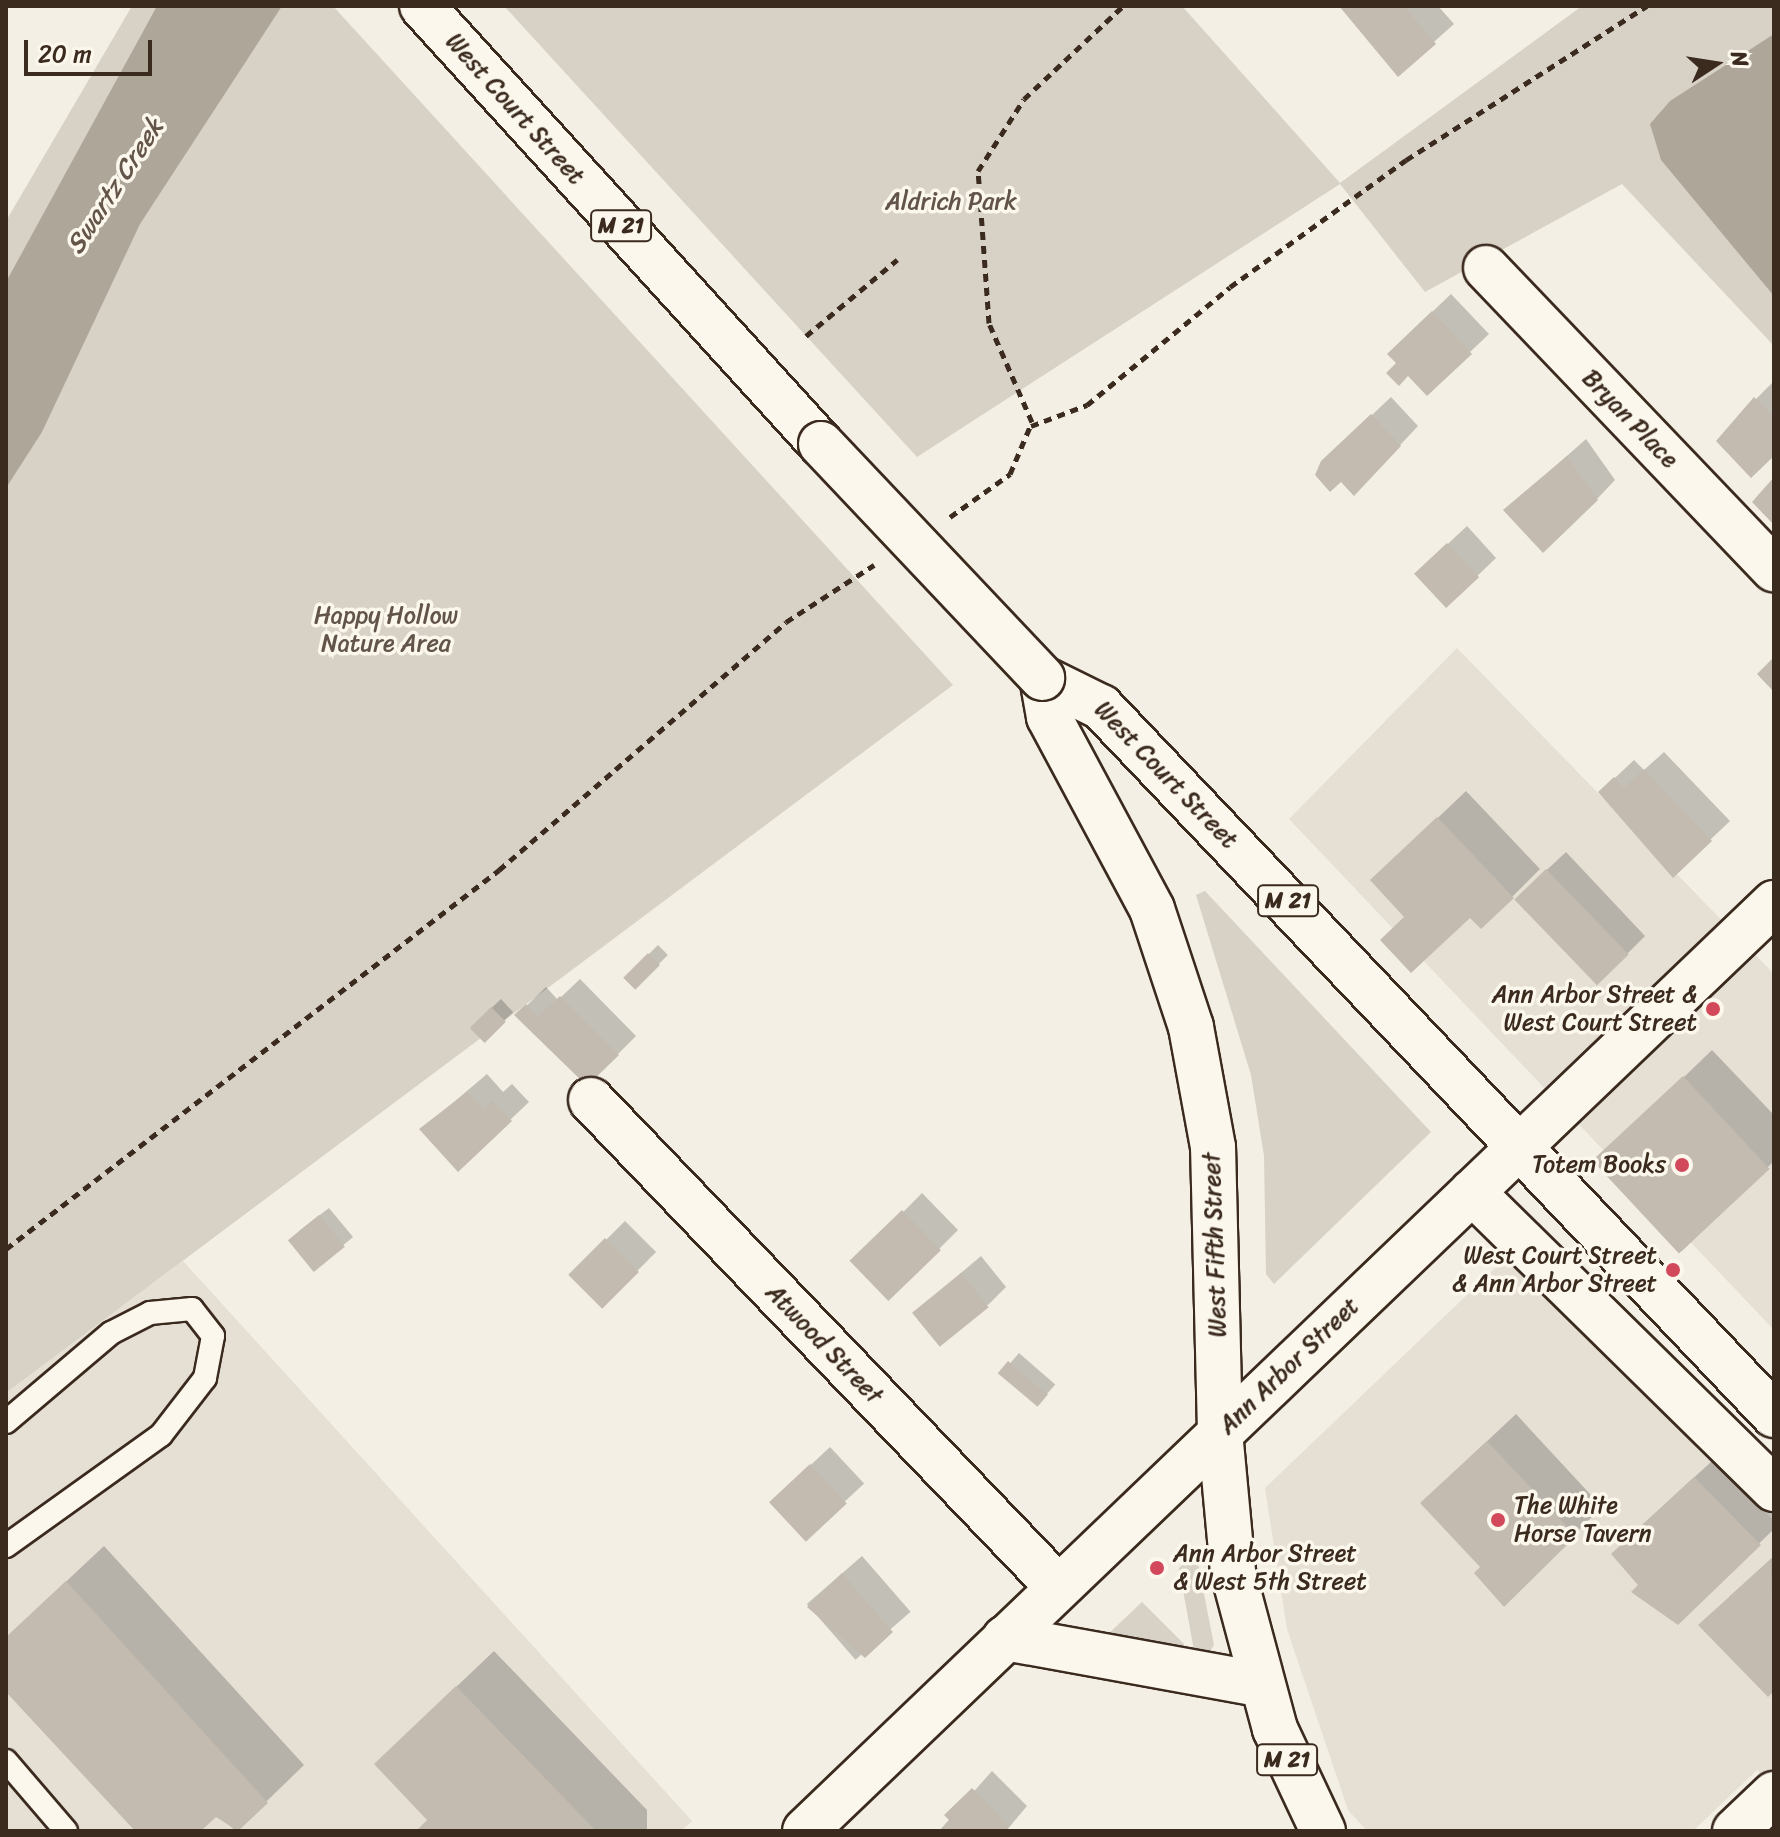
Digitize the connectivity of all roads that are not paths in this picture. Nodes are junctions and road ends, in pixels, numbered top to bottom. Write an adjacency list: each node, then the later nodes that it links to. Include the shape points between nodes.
1 (422, 6): 4 (main road, West Court Street / M 21, bridge)
2 (1486, 268): 3 (main road, Bryan Place)
3 (1774, 569)
4 (1042, 678): 7 (main road, West Court Street / M 21, via 1101,707); 11 (main road, West Fifth Street / M 21, via 1049,717 1152,909 1191,1027 1213,1147)
5 (1774, 903): 7 (main road, Ann Arbor Street)
6 (591, 1100): 14 (main road, Atwood Street)
7 (1518, 1146): 8 (main road, Ann Arbor Street); 9 (main road, West Court Street / M 21)
8 (1472, 1192): 11 (main road, Ann Arbor Street); 12 (main road)
9 (1774, 1415)
10 (6, 1422): 13 (lane, via 111,1333 150,1313 192,1309 213,1336 205,1378 161,1435)
11 (1220, 1432): 14 (main road, Ann Arbor Street); 16 (main road, West Fifth Street / M 21, via 1233,1572)
12 (1774, 1489)
13 (6, 1546)
14 (1058, 1587): 15 (main road, Ann Arbor Street)
15 (1005, 1638): 16 (main road); 20 (main road, Ann Arbor Street)
16 (1259, 1684): 21 (main road, West Fifth Street / M 21)
17 (6, 1761): 19 (lane)
18 (1774, 1794): 22 (main road)
19 (66, 1831)
20 (805, 1831)
21 (1323, 1831)
22 (1735, 1831)

